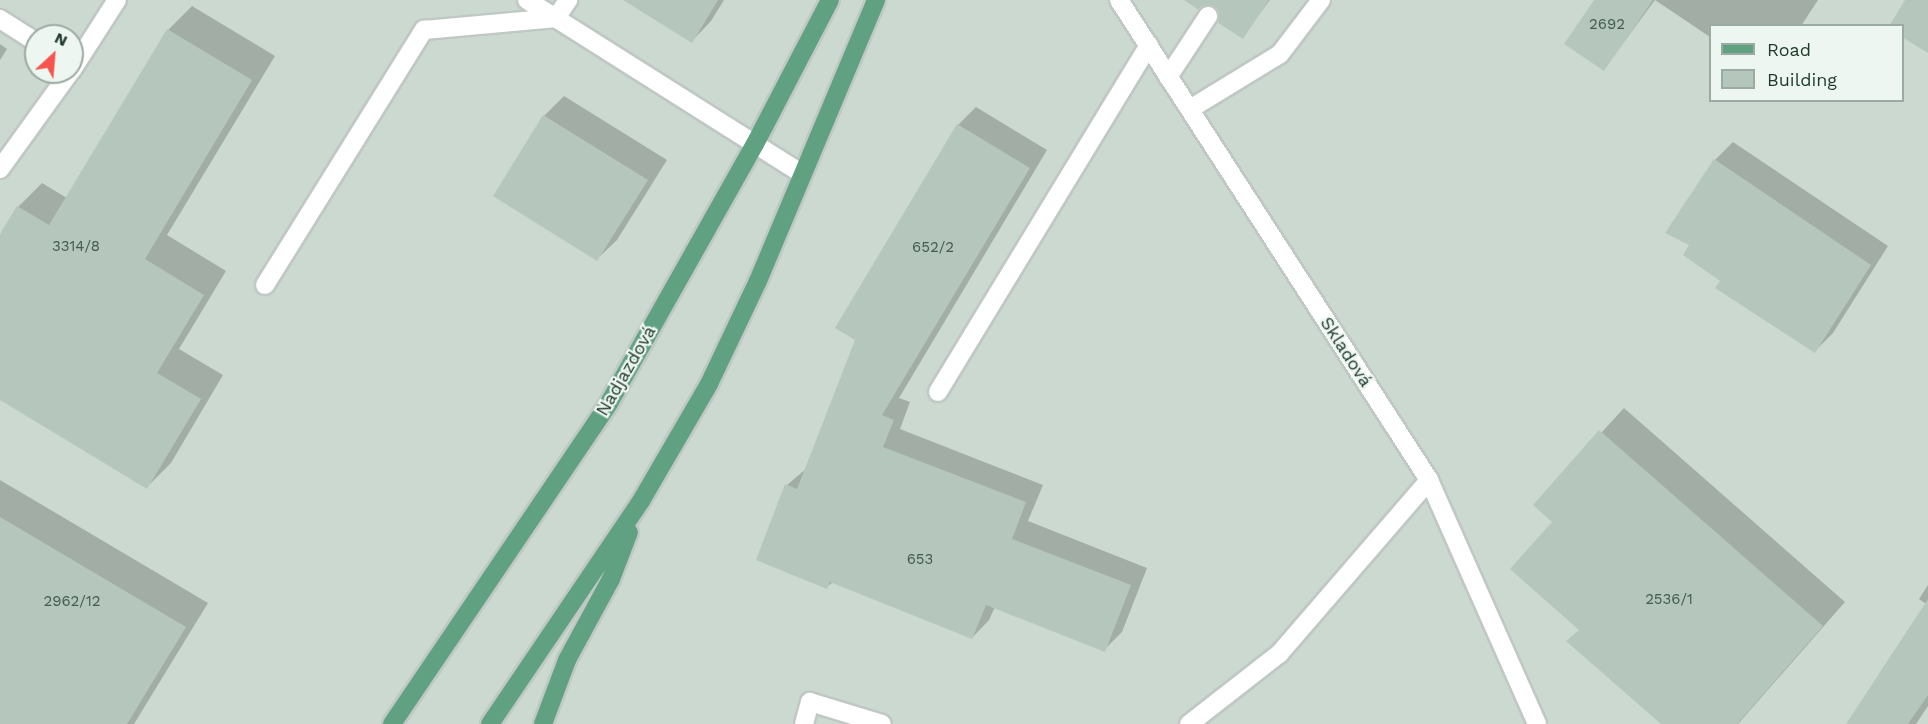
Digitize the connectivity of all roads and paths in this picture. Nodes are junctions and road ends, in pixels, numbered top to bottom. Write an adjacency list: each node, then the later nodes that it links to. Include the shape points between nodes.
1 (117, 0): 13 (street)
2 (527, 0): 9 (street)
3 (568, 0): 9 (street)
4 (830, 0): 17 (main road, Nadjazdová)
5 (876, 0): 19 (main road)
6 (1119, 0): 12 (street, Skladová)
7 (1321, 0): 16 (street, via 1280,54)
8 (1209, 16): 14 (street)
9 (556, 18): 17 (street); 20 (street, via 424,30)
10 (0, 20): 11 (street)
11 (24, 35)
12 (1149, 45): 14 (street, Skladová); 21 (street)
13 (84, 50)
14 (1168, 76): 16 (street, Skladová)
15 (61, 84): 18 (street)
16 (1190, 110): 22 (street, Skladová)
17 (755, 144): 19 (street); 24 (main road, Nadjazdová, via 609,403)
18 (0, 169)
19 (802, 174): 23 (main road, via 710,384)
20 (265, 285)
21 (938, 392)
22 (1429, 480): 29 (street, via 1279,654); 30 (street, Skladová)
23 (641, 501): 25 (main road); 26 (main road, via 611,579 567,660)
24 (392, 724)
25 (490, 724)
26 (543, 724)
27 (804, 724): 28 (street, via 810,702)
28 (882, 724)
29 (1189, 724)
30 (1537, 724)

